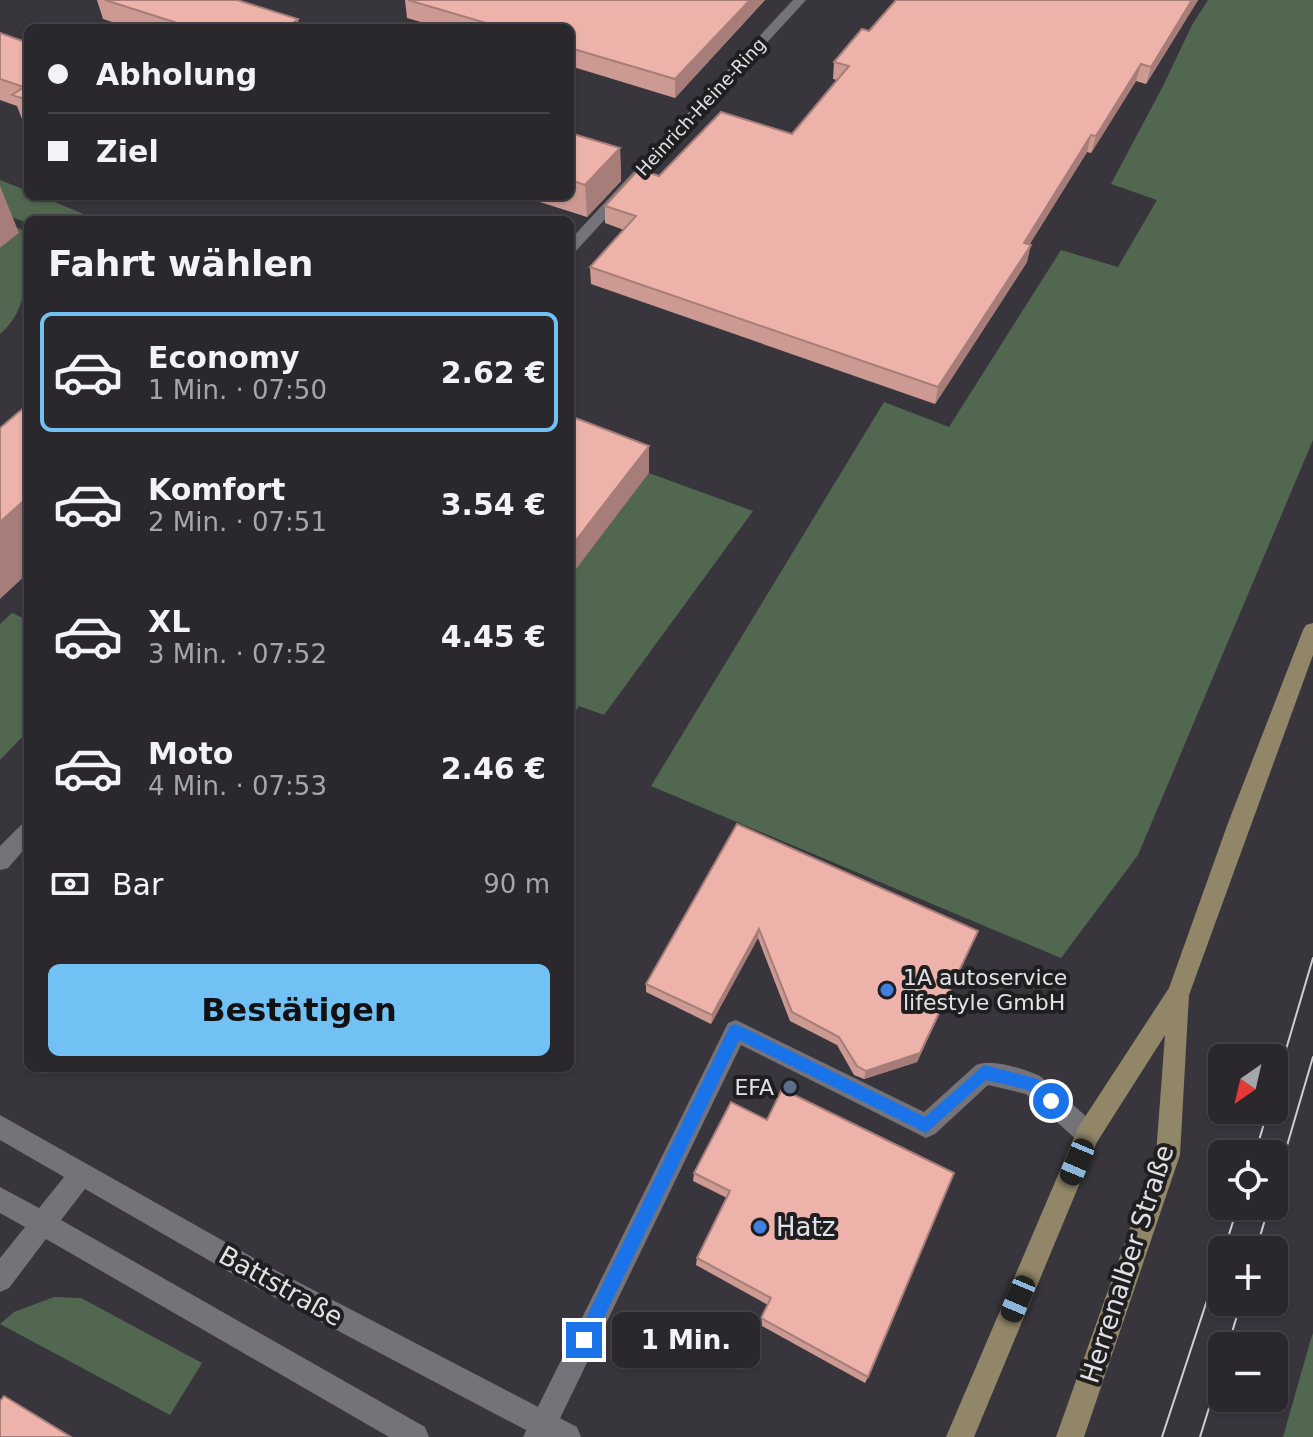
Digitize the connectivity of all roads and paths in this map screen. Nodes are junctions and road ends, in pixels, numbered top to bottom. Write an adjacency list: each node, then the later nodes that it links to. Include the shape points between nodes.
1 (800, 0): 2 (street, Heinrich-Heine-Ring)
2 (574, 245)
3 (1313, 630): 6 (main road, Herrenalber Straße)
4 (24, 835): 5 (street)
5 (0, 861)
6 (1179, 993): 8 (main road, Herrenalber Straße); 17 (main road, Herrenalber Straße, via 1168,1155)
7 (0, 1127): 9 (street, Battstraße)
8 (1088, 1134): 13 (street, via 1032,1084 984,1073 926,1126 736,1031); 16 (main road, Herrenalber Straße)
9 (82, 1173): 11 (street); 13 (street, Battstraße)
10 (0, 1199): 11 (street)
11 (45, 1225): 12 (street); 14 (street)
12 (0, 1279)
13 (540, 1431): 15 (street, Battstraße)
14 (415, 1437)
15 (567, 1437)
16 (960, 1437)
17 (1070, 1437)

